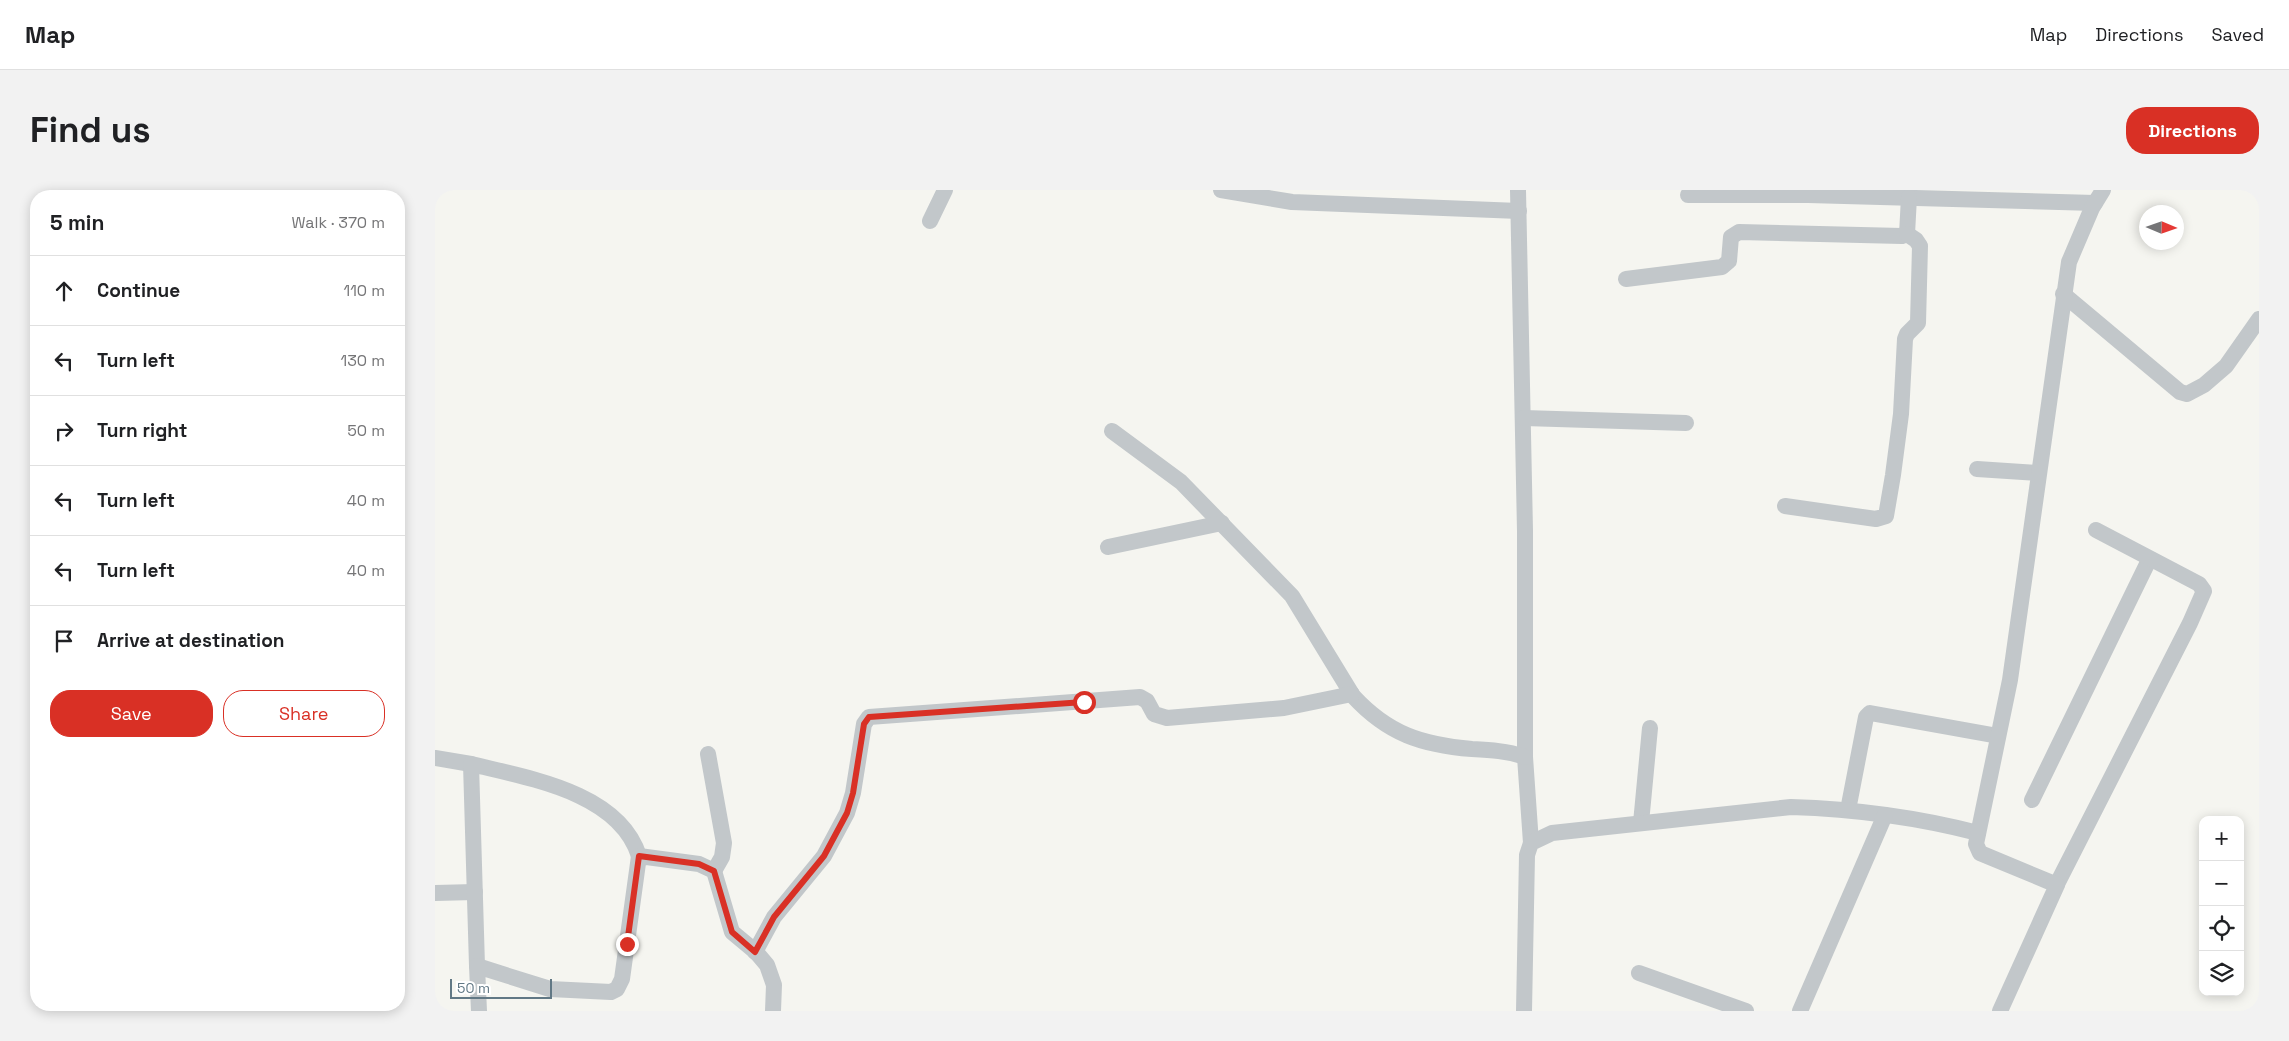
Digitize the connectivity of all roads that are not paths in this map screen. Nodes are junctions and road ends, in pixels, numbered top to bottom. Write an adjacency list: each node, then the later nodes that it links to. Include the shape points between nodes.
1 (945, 190): 9 (street)
2 (1221, 190): 8 (street, via 1285,202)
3 (1519, 190): 8 (street)
4 (1813, 193): 5 (street); 7 (street)
5 (1688, 195)
6 (2099, 196): 7 (street); 12 (street, via 2069,262)
7 (1909, 197): 10 (street)
8 (1519, 211): 14 (street)
9 (931, 221)
10 (1907, 234): 11 (street, via 1892,237 1739,232 1731,237 1729,261 1722,267); 19 (street, via 1920,246 1919,323 1905,339 1901,414 1886,516 1876,519)
11 (1626, 279)
12 (2063, 294): 13 (street, via 2180,392 2187,394 2204,385 2226,366); 18 (street)
13 (2259, 319)
14 (1523, 418): 15 (street); 28 (street)
15 (1687, 423)
16 (1112, 431): 20 (street, via 1181,482)
17 (1977, 469): 18 (street)
18 (2039, 473): 26 (street, via 2017,634)
19 (1785, 506)
20 (1222, 523): 22 (street); 24 (street, via 1292,596)
21 (2096, 530): 23 (street)
22 (1108, 547)
23 (2149, 560): 31 (street); 39 (street, via 2199,584 2205,591)
24 (1351, 694): 28 (street, via 1385,725 1403,735 1441,746); 42 (street, via 1284,708 1167,718 1154,714 1147,701 1140,697 869,717 864,724 847,813 824,856)
25 (1650, 728): 34 (street)
26 (1998, 736): 32 (street, via 1869,713); 35 (street)
27 (709, 754): 38 (street, via 724,843 722,858)
28 (1525, 757): 36 (street)
29 (435, 758): 30 (street)
30 (471, 764): 37 (street, via 538,780 578,796 620,822 635,841); 40 (street)
31 (2032, 800)
32 (1848, 810): 33 (street); 34 (street, via 1791,807)
33 (1885, 815): 35 (street, via 1937,822); 49 (street)
34 (1641, 823): 36 (street, via 1552,833)
35 (1978, 833): 39 (street, via 1976,844 1980,853)
36 (1531, 843): 47 (street, via 1527,855)
37 (639, 856): 38 (street, via 699,864); 43 (street, via 622,979 615,991 550,989)
38 (714, 871): 42 (street, via 732,932)
39 (2057, 884): 50 (street)
40 (475, 892): 41 (street); 43 (street)
41 (435, 893)
42 (751, 948): 46 (street, via 767,965 771,975)
43 (477, 966): 45 (street)
44 (1639, 973): 48 (street)
45 (479, 1011)
46 (773, 1011)
47 (1524, 1011)
48 (1745, 1011)
49 (1800, 1011)
50 (2000, 1011)

